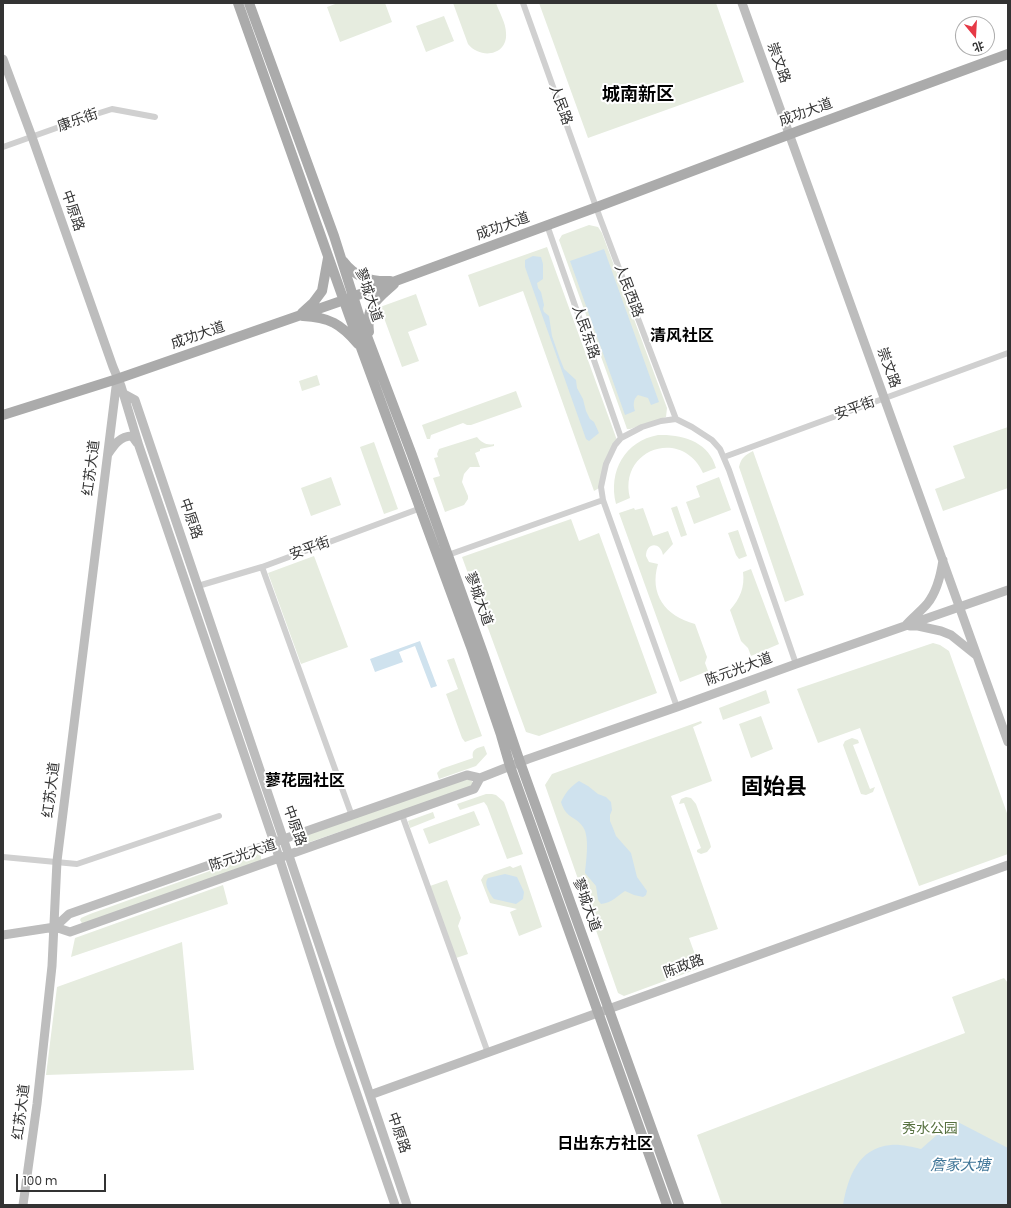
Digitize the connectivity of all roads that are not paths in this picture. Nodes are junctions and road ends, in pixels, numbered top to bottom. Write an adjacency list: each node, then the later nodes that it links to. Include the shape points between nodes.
1 (238, 3): 13 (main road, 蓼城大道)
2 (249, 3): 14 (main road, 蓼城大道)
3 (523, 3): 11 (street, 人民路)
4 (742, 3): 8 (main road, 崇文路)
5 (1008, 54): 8 (main road, 成功大道)
6 (3, 59): 9 (main road, 中原路)
7 (155, 117): 9 (street, 康乐街, via 112,109)
8 (788, 134): 11 (main road, 成功大道); 22 (main road, 崇文路)
9 (32, 137): 10 (street, 康乐街); 20 (main road, 中原路)
10 (3, 147)
11 (597, 207): 12 (main road, 成功大道); 24 (street, 人民西路)
12 (547, 225): 15 (main road, 成功大道); 25 (street, 人民东路)
13 (328, 256): 16 (main road, 蓼城大道); 17 (main road, via 322,290)
14 (341, 258): 15 (main road, via 352,271 365,279); 16 (main road, 蓼城大道)
15 (400, 280): 16 (main road, 成功大道); 18 (main road, via 378,299 368,314)
16 (349, 299): 17 (main road, 成功大道); 18 (main road, 蓼城大道)
17 (299, 316): 18 (main road, via 334,322); 20 (main road, 成功大道)
18 (366, 346): 30 (main road, 蓼城大道); 31 (main road, 蓼城大道)
19 (1008, 353): 22 (street, 安平街)
20 (117, 379): 21 (main road, 中原路); 23 (main road, 成功大道); 27 (main road, 红苏大道)
21 (124, 394): 26 (main road, 中原路); 34 (main road, 中原路, via 135,400)
22 (884, 398): 28 (street, 安平街); 32 (main road, 崇文路)
23 (3, 415)
24 (676, 419): 25 (street, via 642,427); 28 (street, via 712,440)
25 (621, 438): 29 (street, via 606,464 602,487)
26 (140, 446): 27 (main road, via 132,436 127,436 118,441); 49 (main road, 中原路)
27 (108, 456): 53 (main road, 红苏大道)
28 (724, 457): 39 (street)
29 (603, 500): 31 (street); 40 (street)
30 (421, 508): 33 (street, 安平街); 43 (main road, 蓼城大道)
31 (448, 555): 42 (main road, 蓼城大道)
32 (943, 560): 36 (main road, 崇文路); 37 (main road, via 931,598)
33 (262, 567): 34 (street, 安平街); 47 (street)
34 (198, 586): 48 (main road, 中原路)
35 (1008, 590): 36 (main road, 陈元光大道)
36 (960, 607): 37 (main road, 陈元光大道); 38 (main road, 崇文路)
37 (905, 626): 38 (main road, via 941,631 951,635); 39 (main road, 陈元光大道)
38 (976, 654): 41 (main road, 崇文路)
39 (796, 664): 40 (main road, 陈元光大道)
40 (677, 707): 42 (main road, 陈元光大道)
41 (1008, 742)
42 (520, 762): 43 (main road, 陈元光大道); 57 (main road, 蓼城大道)
43 (510, 766): 44 (main road, 陈元光大道); 57 (main road, 蓼城大道)
44 (480, 778): 45 (main road, 陈元光大道, via 474,789); 47 (main road, 陈元光大道, via 467,775)
45 (402, 815): 50 (main road, 陈元光大道); 58 (street)
46 (218, 816): 53 (street, via 77,864)
47 (352, 816): 48 (main road, 陈元光大道)
48 (283, 839): 49 (main road, 陈元光大道); 50 (main road, 中原路)
49 (274, 842): 52 (main road, 中原路); 55 (main road, 陈元光大道, via 69,914)
50 (289, 854): 52 (main road, 陈元光大道); 59 (main road, 中原路)
51 (3, 857): 53 (street)
52 (279, 858): 55 (main road, 陈元光大道, via 70,932); 61 (main road, 中原路)
53 (57, 861): 55 (main road, 红苏大道)
54 (1008, 865): 57 (main road, 陈政路)
55 (55, 927): 56 (main road, 陈元光大道); 60 (main road, 红苏大道, via 37,1104)
56 (3, 935)
57 (603, 1011): 58 (main road, 陈政路); 63 (main road, 蓼城大道); 64 (main road, 蓼城大道)
58 (488, 1053): 59 (main road, 陈政路)
59 (370, 1095): 62 (main road, 中原路)
60 (23, 1205)
61 (395, 1205)
62 (407, 1205)
63 (667, 1205)
64 (679, 1205)

